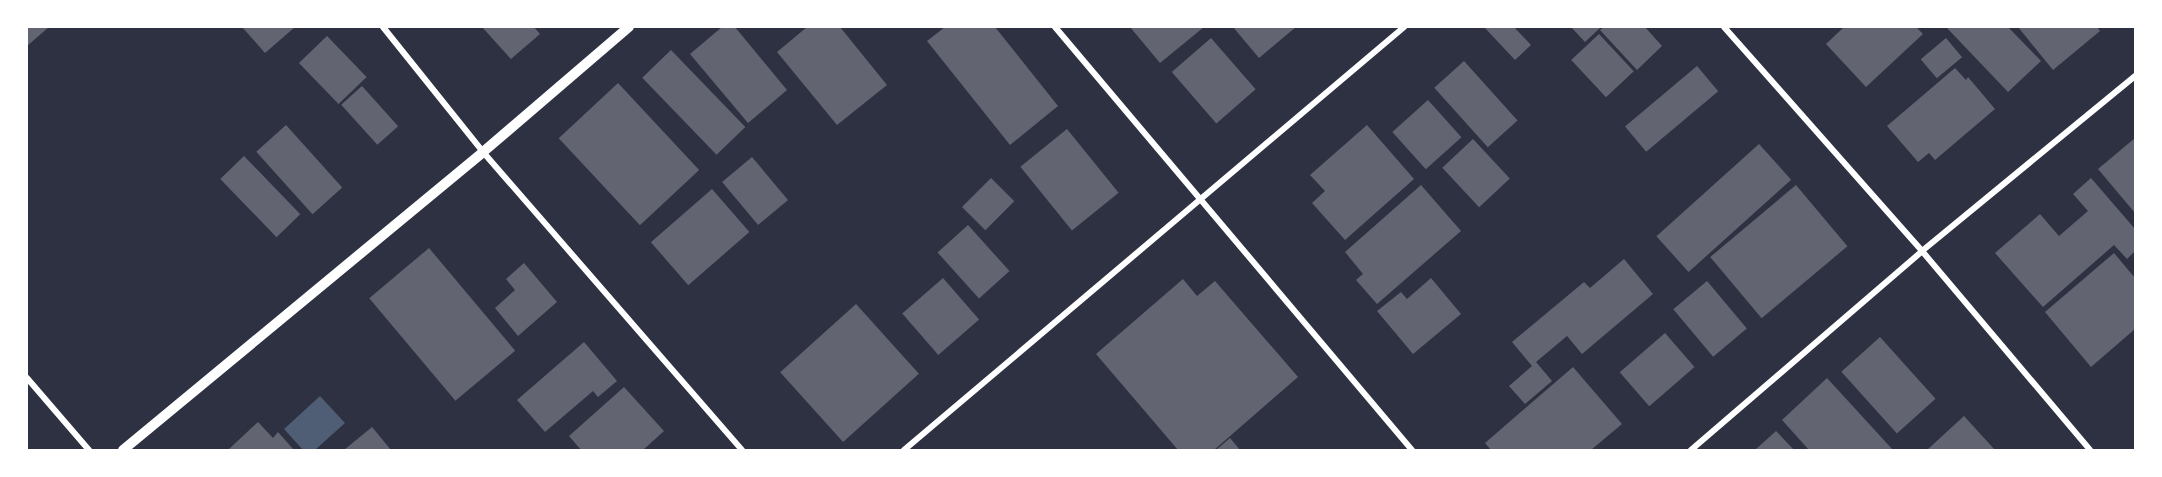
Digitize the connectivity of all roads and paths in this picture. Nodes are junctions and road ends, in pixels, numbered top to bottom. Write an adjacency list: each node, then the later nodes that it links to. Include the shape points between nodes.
1 (383, 27): 7 (street)
2 (629, 27): 7 (street)
3 (1055, 27): 8 (street)
4 (1404, 27): 8 (street)
5 (1724, 27): 9 (street)
6 (2135, 76): 9 (street)
7 (483, 152): 12 (street); 13 (street)
8 (1199, 201): 14 (street); 15 (street)
9 (1923, 251): 16 (street); 17 (street)
10 (27, 378): 11 (street)
11 (89, 450)
12 (123, 450)
13 (742, 450)
14 (904, 450)
15 (1412, 450)
16 (1691, 450)
17 (2090, 450)

